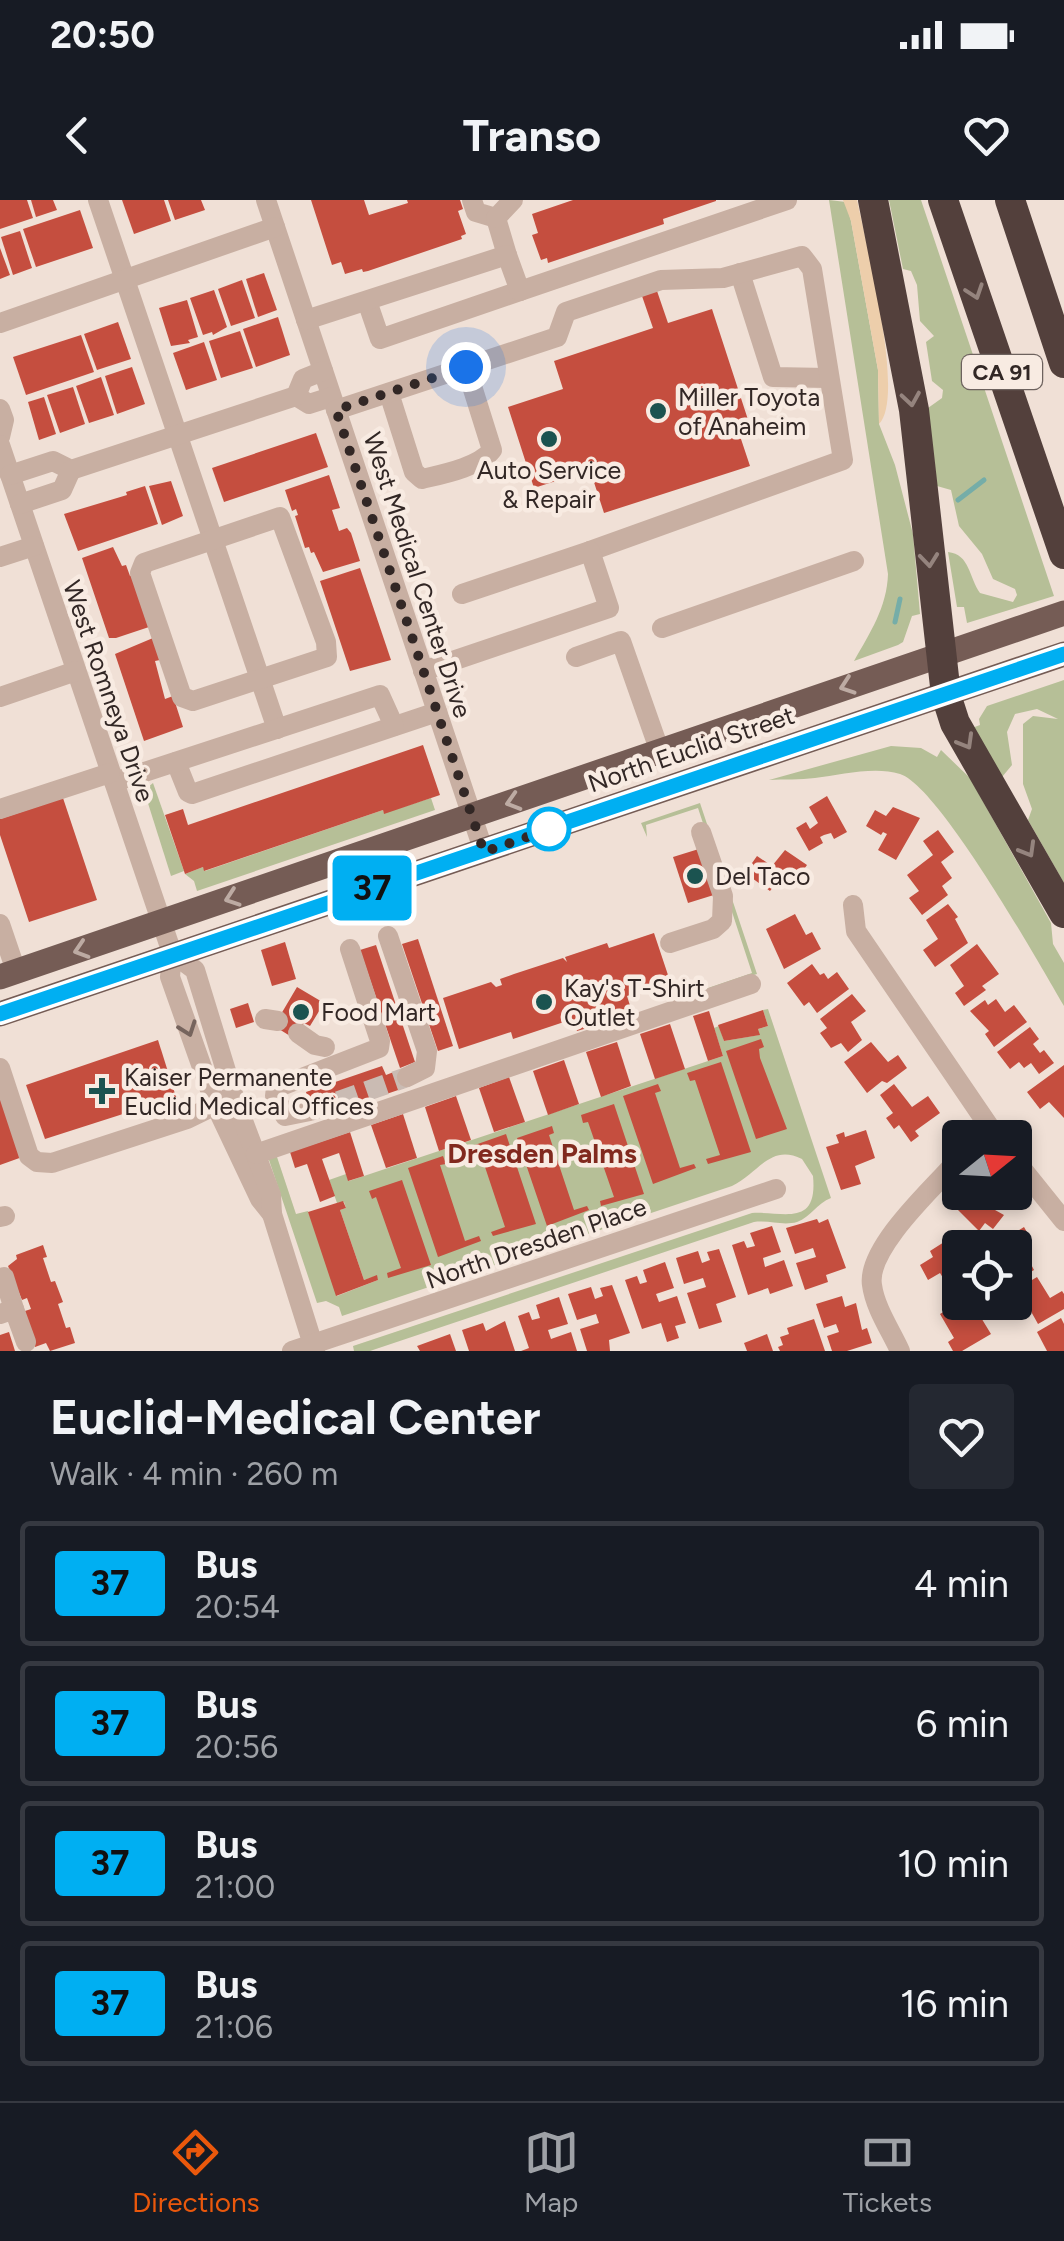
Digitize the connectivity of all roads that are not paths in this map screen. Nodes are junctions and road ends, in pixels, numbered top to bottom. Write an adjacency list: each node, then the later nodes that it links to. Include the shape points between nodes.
1 (98, 200): 13 (street)
2 (266, 200): 10 (street, West Medical Center Drive)
3 (472, 200): 9 (street, via 476,212)
4 (513, 200): 9 (street)
5 (788, 200): 14 (street)
6 (874, 200): 43 (highway, one-way to 43, via 914,410)
7 (943, 200): 34 (highway, CA 91, one-way to 34)
8 (1010, 200): 18 (highway, CA 91)
9 (496, 218): 11 (street)
10 (274, 227): 13 (street); 16 (street, West Medical Center Drive)
11 (507, 255): 14 (street); 15 (street)
12 (740, 274): 19 (street, via 662,280 566,312 557,337); 21 (street, via 773,377); 21 (street, via 802,256 812,269)
13 (125, 278): 17 (street); 26 (street)
14 (520, 291): 15 (street, via 380,339)
15 (367, 300): 16 (street)
16 (306, 320): 20 (street, West Medical Center Drive)
17 (0, 323)
18 (1064, 363)
19 (466, 367): 22 (street); 22 (street, via 492,450 452,470 417,476)
20 (323, 371): 23 (street, via 303,378); 24 (street, West Medical Center Drive)
21 (827, 378): 35 (street, via 842,460)
22 (389, 393): 24 (street)
23 (296, 396): 24 (street, via 309,404); 26 (street)
24 (334, 404): 47 (street, West Medical Center Drive)
25 (0, 408): 27 (street)
26 (178, 435): 29 (street); 32 (street)
27 (0, 437)
28 (0, 445): 30 (street, West Romneya Drive)
29 (70, 470): 30 (street, via 53,461); 31 (street, via 62,490)
30 (10, 475): 31 (street, West Romneya Drive)
31 (20, 504): 33 (street, West Romneya Drive)
32 (213, 539): 48 (street); 48 (street, via 282,518 326,642 323,660); 48 (street, via 144,563 140,574 170,662 182,697 193,701)
33 (34, 546): 36 (street); 46 (street, West Romneya Drive)
34 (1062, 549)
35 (590, 551): 38 (street); 39 (street)
36 (0, 558)
37 (854, 561): 41 (street)
38 (462, 594)
39 (609, 608): 42 (street); 47 (street)
40 (1064, 614): 43 (main road, North Euclid Street)
41 (662, 628)
42 (621, 641): 45 (street); 54 (street)
43 (939, 654): 49 (highway); 54 (main road, North Euclid Street, one-way to 54)
44 (1064, 654): 49 (main road, North Euclid Street)
45 (576, 657)
46 (76, 671): 50 (street); 56 (street, West Romneya Drive)
47 (423, 671): 51 (street, West Medical Center Drive)
48 (261, 679): 53 (street)
49 (946, 695): 60 (main road, North Euclid Street); 62 (highway, one-way to 62, via 955,723)
50 (0, 696)
51 (437, 712): 52 (street); 58 (street, West Medical Center Drive)
52 (394, 726): 53 (street, via 380,695); 55 (street, via 192,794)
53 (278, 728): 55 (street)
54 (660, 752): 58 (main road, North Euclid Street, one-way to 58)
55 (176, 762): 56 (street)
56 (112, 777): 57 (street); 63 (street, West Romneya Drive)
57 (0, 809)
58 (472, 815): 60 (street, West Medical Center Drive); 63 (main road, North Euclid Street, one-way to 63)
59 (701, 832): 66 (street, via 723,896 722,921)
60 (484, 852): 68 (main road, North Euclid Street)
61 (853, 905): 77 (street, via 856,931)
62 (1064, 913)
63 (161, 923): 68 (street, West Romneya Drive); 69 (main road, North Euclid Street, one-way to 69)
64 (0, 924): 69 (street)
65 (388, 936): 75 (street, via 427,1051 425,1068)
66 (670, 943)
67 (350, 949): 78 (street, via 379,1048 281,1084 275,1096 285,1116 301,1114)
68 (172, 953): 71 (main road, North Euclid Street); 76 (street, West Romneya Drive, via 170,978)
69 (8, 974)
70 (751, 984): 78 (street)
71 (0, 1014)
72 (298, 1034): 73 (street)
73 (325, 1047)
74 (0, 1068): 76 (street, via 36,1162 52,1163)
75 (407, 1077)
76 (225, 1100): 79 (street, West Romneya Drive); 83 (street, West Romneya Drive, via 260,1199)
77 (979, 1120)
78 (299, 1138): 79 (street)
79 (256, 1154): 83 (street, West Romneya Drive)
80 (942, 1178): 90 (street, via 874,1262 871,1284)
81 (1032, 1181): 84 (street)
82 (776, 1190): 88 (street, North Dresden Place)
83 (272, 1214): 88 (street, West Romneya Drive)
84 (1064, 1221)
85 (4, 1276): 86 (street)
86 (7, 1312): 87 (street)
87 (26, 1342)
88 (314, 1348): 89 (street, North Dresden Place)
89 (292, 1351)
90 (900, 1351)

